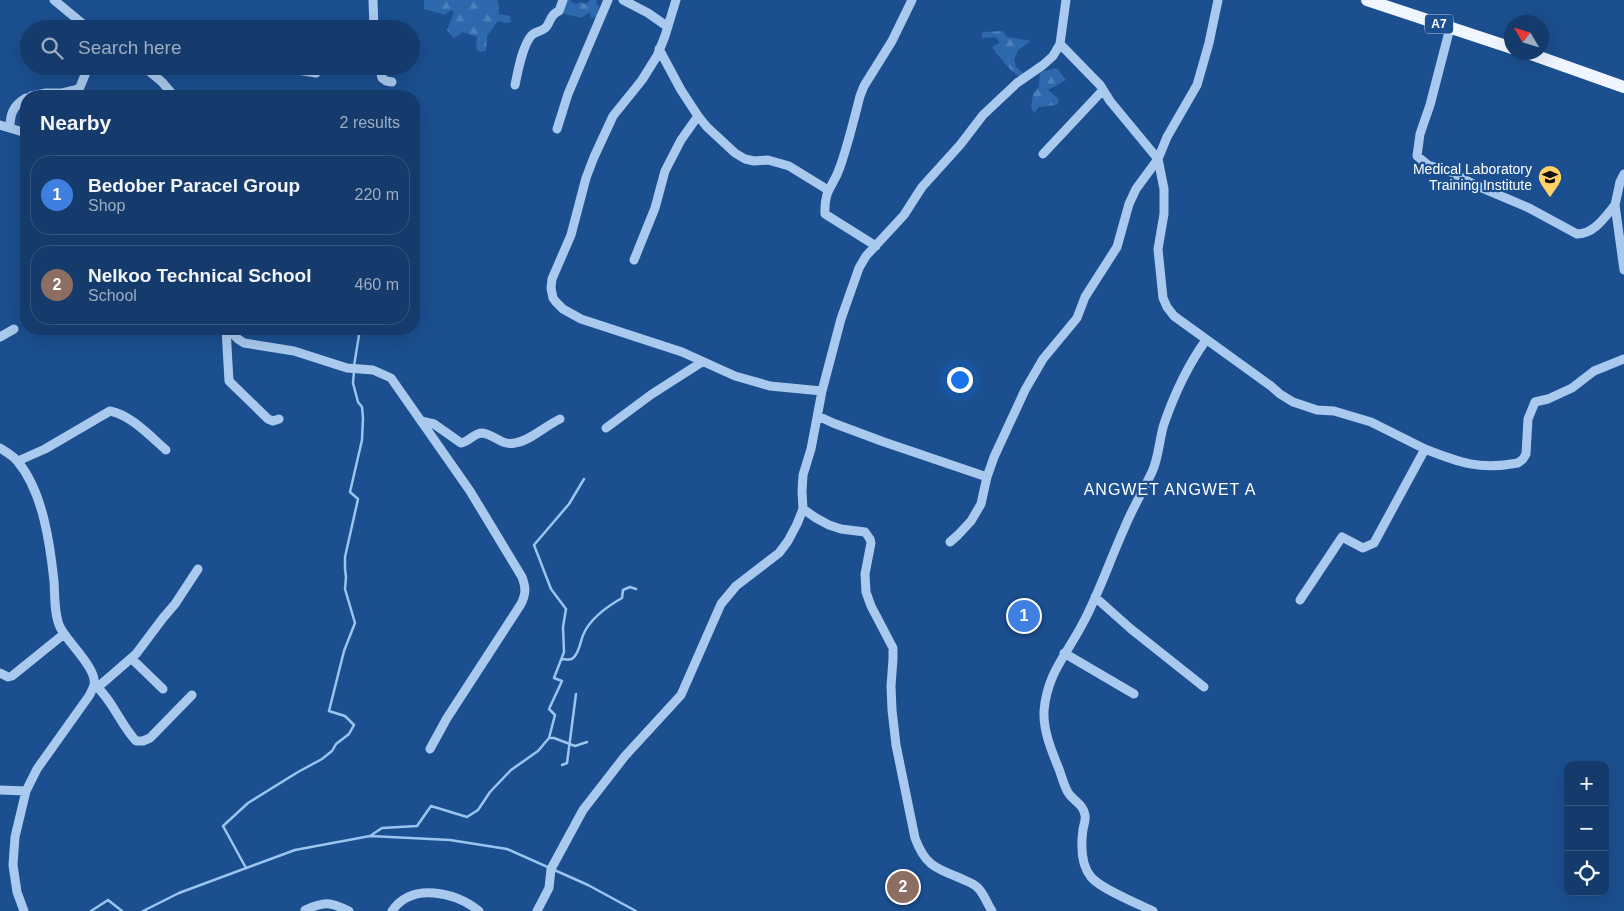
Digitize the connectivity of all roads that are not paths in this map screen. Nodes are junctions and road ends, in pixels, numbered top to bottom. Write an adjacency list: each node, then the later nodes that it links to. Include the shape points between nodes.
1 (54, 0): 11 (street)
2 (373, 0): 12 (street)
3 (563, 0): 23 (street, via 559,12 553,14 545,28 530,36)
4 (608, 0): 32 (street)
5 (623, 0): 13 (street)
6 (676, 0): 13 (street)
7 (912, 0): 37 (street, via 892,41 864,86 840,170)
8 (1066, 0): 15 (street)
9 (1218, 0): 35 (street, via 1197,85)
10 (1367, 0): 14 (main road, A7)
11 (78, 20)
12 (374, 20)
13 (668, 27): 17 (street)
14 (1450, 28): 16 (main road, A7); 38 (street, via 1420,134 1417,156 1428,165 1451,172 1577,234 1590,231)
15 (1060, 44): 27 (street); 39 (street, via 1043,65 1016,83 983,115)
16 (1504, 45)
17 (659, 50): 29 (street); 49 (street, via 642,80 613,116 598,149 551,288 556,302 569,313)
18 (1548, 60): 24 (main road)
19 (85, 75): 25 (street)
20 (153, 75): 26 (street)
21 (381, 75): 22 (street)
22 (392, 82)
23 (515, 85)
24 (1624, 87)
25 (75, 90)
26 (169, 90)
27 (1103, 90): 34 (street); 35 (street)
28 (20, 102): 31 (street, via 10,116)
29 (698, 116): 37 (street, via 745,159 775,161 789,166); 41 (street, via 665,172 655,208)
30 (0, 125): 31 (street)
31 (10, 127): 33 (street)
32 (557, 129)
33 (20, 131)
34 (1043, 154)
35 (1158, 159): 47 (street, via 1164,188 1164,214 1158,249 1164,298 1174,316); 60 (street, via 1136,189 1117,248 1085,297 1077,318 1044,359 1025,390)
36 (1624, 174): 38 (street)
37 (828, 190): 39 (street, via 825,214)
38 (1615, 205): 40 (street)
39 (876, 246): 50 (street, via 859,268)
40 (1623, 250): 42 (street)
41 (634, 260)
42 (1624, 270)
43 (14, 329): 46 (street)
44 (227, 335): 52 (street, via 229,381 268,418 273,421)
45 (234, 335): 54 (street, via 244,343 294,351 347,368 373,370 387,375 394,380)
46 (0, 337)
47 (1206, 340): 57 (street, via 1293,402 1371,422); 64 (street, via 1178,391 1165,423 1153,469)
48 (1624, 359): 57 (street, via 1594,371 1572,388 1535,402 1528,419 1526,454 1518,463 1477,466)
49 (702, 362): 50 (street, via 770,386); 55 (street)
50 (822, 391): 51 (street)
51 (818, 416): 60 (street); 61 (street, via 803,475)
52 (279, 419)
53 (560, 420): 54 (street, via 512,444 482,433 461,443 434,424)
54 (421, 421): 75 (street, via 470,491 526,587 521,604)
55 (606, 428)
56 (0, 448): 59 (street)
57 (1425, 449): 65 (street, via 1374,543 1363,548 1342,537)
58 (166, 450): 59 (street, via 133,422 110,411)
59 (18, 461): 66 (street, via 40,508 50,553 58,620)
60 (987, 477): 62 (street, via 981,504 971,521)
61 (803, 509): 83 (street, via 779,552 736,586 721,604 681,695 583,810 552,869 549,888); 84 (street, via 829,525 868,535 871,543 865,574 866,592 892,648 894,728 915,838 932,865 977,886)
62 (950, 542)
63 (198, 569): 68 (street)
64 (1095, 597): 67 (street); 71 (street)
65 (1300, 600)
66 (64, 634): 69 (street, via 12,676 8,678); 70 (street, via 88,665)
67 (1064, 654): 73 (street); 85 (street, via 1047,692 1044,713 1052,753 1069,794 1082,806 1085,816 1082,832 1085,867 1092,879)
68 (132, 659): 70 (street); 72 (street)
69 (0, 674)
70 (96, 686): 74 (street, via 136,741 150,738); 77 (street, via 37,769)
71 (1204, 687)
72 (163, 689)
73 (1134, 694)
74 (192, 695)
75 (430, 749)
76 (0, 790): 77 (street)
77 (26, 791): 79 (street, via 13,857 14,879)
78 (305, 910): 80 (street, via 327,902)
79 (24, 911)
80 (349, 911)
81 (392, 911): 82 (street, via 409,897 431,892 449,895)
82 (479, 911)
83 (538, 911)
84 (992, 911)
85 (1153, 911)

